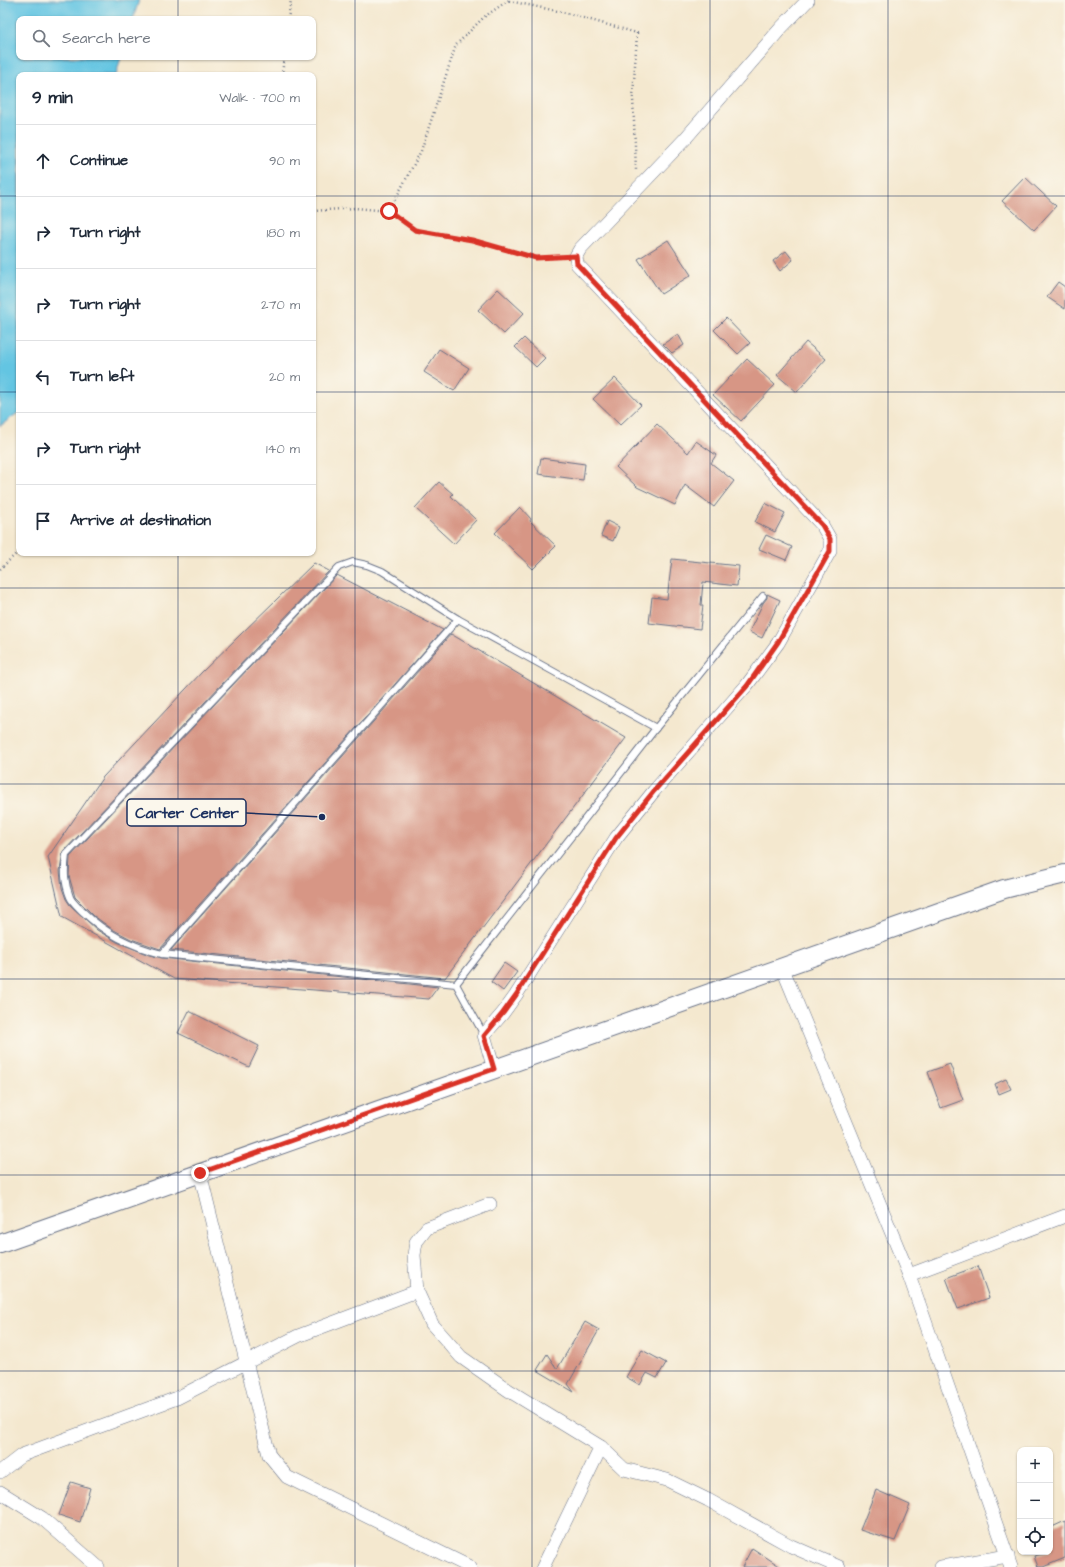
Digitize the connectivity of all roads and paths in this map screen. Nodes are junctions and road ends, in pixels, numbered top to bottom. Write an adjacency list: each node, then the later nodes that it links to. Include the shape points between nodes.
1 (291, 0): 4 (path)
2 (509, 0): 7 (path, via 637,33 633,98); 9 (path, via 484,16 456,45 421,151)
3 (808, 0): 7 (street)
4 (288, 16)
5 (284, 60): 6 (path)
6 (282, 72)
7 (637, 190): 10 (street)
8 (316, 211): 9 (path, via 355,208)
9 (389, 211): 10 (path, via 415,230 472,240 536,258)
10 (576, 256): 20 (street, via 577,264 822,525 830,539 830,551 778,642 747,686 616,838 516,995)
11 (16, 554): 12 (path)
12 (0, 570)
13 (763, 596): 15 (lane)
14 (458, 619): 15 (lane); 17 (lane); 17 (lane, via 382,571 353,562 339,566 66,855 64,874 70,899 96,925 112,935 138,948)
15 (656, 728): 19 (lane)
16 (1065, 874): 18 (main road, via 1004,889)
17 (162, 954): 19 (lane)
18 (782, 967): 21 (main road); 26 (street)
19 (456, 984): 20 (lane)
20 (484, 1036): 21 (street)
21 (494, 1069): 22 (main road)
22 (200, 1173): 25 (main road); 28 (street)
23 (490, 1204): 27 (street, via 427,1228 416,1242 414,1255)
24 (1065, 1216): 26 (street)
25 (0, 1244)
26 (909, 1275): 32 (street)
27 (417, 1290): 28 (street, via 298,1336); 29 (street, via 432,1324 461,1356 508,1390)
28 (247, 1362): 30 (street, via 177,1398 22,1455); 33 (street, via 269,1455 287,1477)
29 (601, 1447): 36 (street); 37 (street, via 624,1469 667,1480 791,1546)
30 (0, 1472)
31 (0, 1492): 34 (street, via 42,1518)
32 (1009, 1562): 38 (street)
33 (449, 1563): 35 (street)
34 (88, 1564)
35 (470, 1567)
36 (543, 1567)
37 (839, 1567)
38 (941, 1567)

